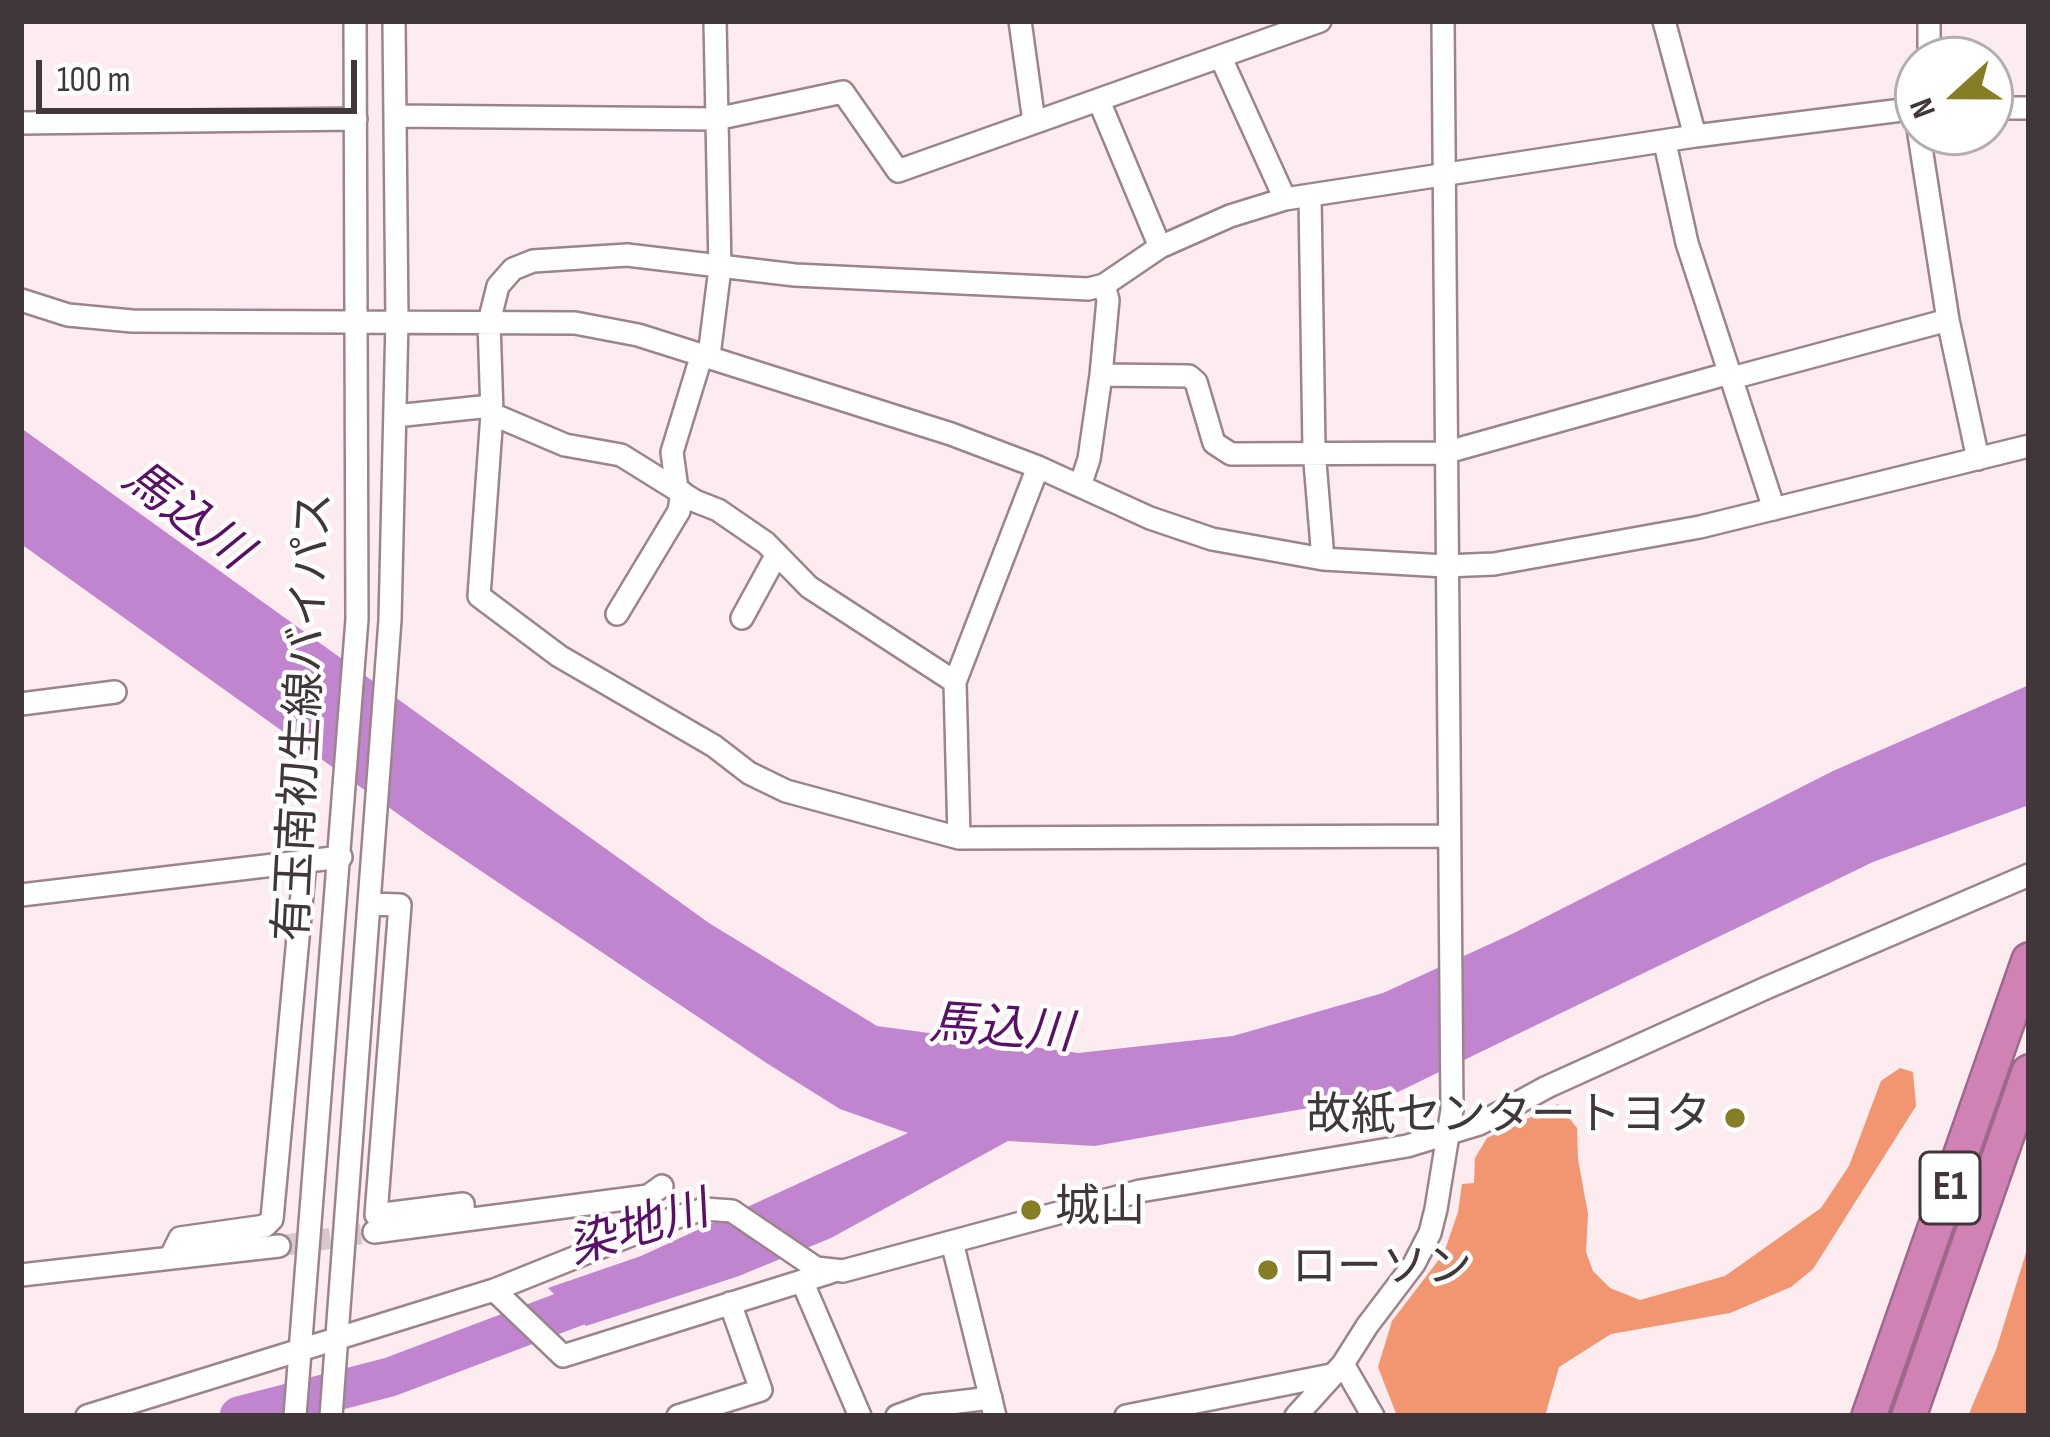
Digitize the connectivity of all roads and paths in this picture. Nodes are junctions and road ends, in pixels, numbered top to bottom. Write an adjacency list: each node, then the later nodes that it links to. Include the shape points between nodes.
1 (355, 21): 13 (street, 有玉南初生線バイパス)
2 (394, 21): 12 (street, 有玉南初生線バイパス)
3 (715, 21): 14 (street)
4 (1320, 21): 8 (street)
5 (1443, 21): 20 (street)
6 (1664, 21): 17 (street)
7 (1021, 23): 15 (street)
8 (1272, 30): 9 (street)
9 (1221, 58): 10 (street); 22 (street)
10 (1100, 101): 15 (street); 23 (street)
11 (1894, 112): 17 (street)
12 (395, 116): 14 (street); 29 (street, 有玉南初生線バイパス)
13 (356, 119): 16 (street); 28 (street, 有玉南初生線バイパス)
14 (716, 119): 15 (street, via 843,92 898,171); 24 (street)
15 (1034, 122)
16 (21, 123)
17 (1695, 136): 18 (street)
18 (1665, 143): 20 (street); 33 (street, via 1687,243)
19 (1924, 156): 27 (street)
20 (1443, 174): 21 (street); 38 (street)
21 (1310, 196): 22 (street); 37 (street)
22 (1285, 199): 23 (street)
23 (1160, 247): 25 (street)
24 (720, 268): 25 (street, via 1031,289); 30 (street, via 627,255 533,261 498,286); 31 (street)
25 (1105, 285): 32 (street)
26 (21, 300): 28 (street, via 132,321)
27 (1948, 320): 33 (street); 39 (street)
28 (359, 322): 29 (street); 54 (street, 有玉南初生線バイパス, via 357,620)
29 (397, 322): 30 (street); 35 (street, 有玉南初生線バイパス)
30 (489, 322): 31 (street, via 574,323); 34 (street)
31 (705, 355): 40 (street); 42 (street, via 672,452)
32 (1101, 375): 37 (street, via 1193,378 1214,443 1231,454); 41 (street)
33 (1731, 376): 38 (street); 43 (street)
34 (491, 410): 35 (street); 42 (street, via 566,445 621,454); 53 (street, via 479,596 749,773 786,791)
35 (394, 416): 58 (street, 有玉南初生線バイパス)
36 (2029, 446): 39 (street)
37 (1314, 450): 38 (street); 45 (street)
38 (1444, 453): 46 (street)
39 (1978, 459): 43 (street)
40 (1038, 467): 41 (street); 49 (street)
41 (1080, 486): 45 (street, via 1211,539)
42 (680, 491): 44 (street); 47 (street, via 679,511)
43 (1774, 509): 46 (street, via 1494,564)
44 (777, 554): 48 (street); 49 (street, via 809,586)
45 (1323, 559): 46 (street)
46 (1445, 566): 52 (street)
47 (617, 614)
48 (742, 618)
49 (955, 682): 53 (street)
50 (115, 692): 51 (street)
51 (21, 704)
52 (1449, 836): 53 (street); 61 (street)
53 (959, 838)
54 (340, 857): 55 (street); 73 (street, 有玉南初生線バイパス)
55 (305, 862): 57 (street); 67 (street, via 272,1219 180,1238)
56 (2029, 875): 61 (street)
57 (21, 896)
58 (370, 904): 63 (street, via 400,905 376,1215 463,1204); 72 (street, 有玉南初生線バイパス)
59 (2029, 960): 85 (highway, E1)
60 (2029, 1072): 86 (highway, E1)
61 (1447, 1135): 65 (street, via 1140,1191); 74 (street, via 1430,1233)
62 (662, 1186): 63 (street, via 648,1196)
63 (464, 1220): 64 (street)
64 (374, 1232)
65 (952, 1242): 68 (street, via 831,1272); 75 (street)
66 (279, 1246): 67 (street)
67 (171, 1256): 69 (street)
68 (804, 1271): 70 (street, via 719,1208 687,1212); 71 (street); 80 (street)
69 (21, 1275)
70 (494, 1290): 71 (street, via 563,1356); 72 (street)
71 (730, 1303): 79 (street, via 761,1390)
72 (336, 1346): 73 (street); 78 (street, 有玉南初生線バイパス)
73 (300, 1358): 76 (street); 77 (street, 有玉南初生線バイパス)
74 (1337, 1369): 82 (street); 83 (street); 84 (street)
75 (993, 1407): 81 (street, via 924,1406)
76 (87, 1416)
77 (296, 1416)
78 (331, 1416)
79 (678, 1416)
80 (860, 1416)
81 (897, 1416)
82 (1126, 1416)
83 (1296, 1416)
84 (1372, 1416)
85 (1869, 1416)
86 (1909, 1416)

